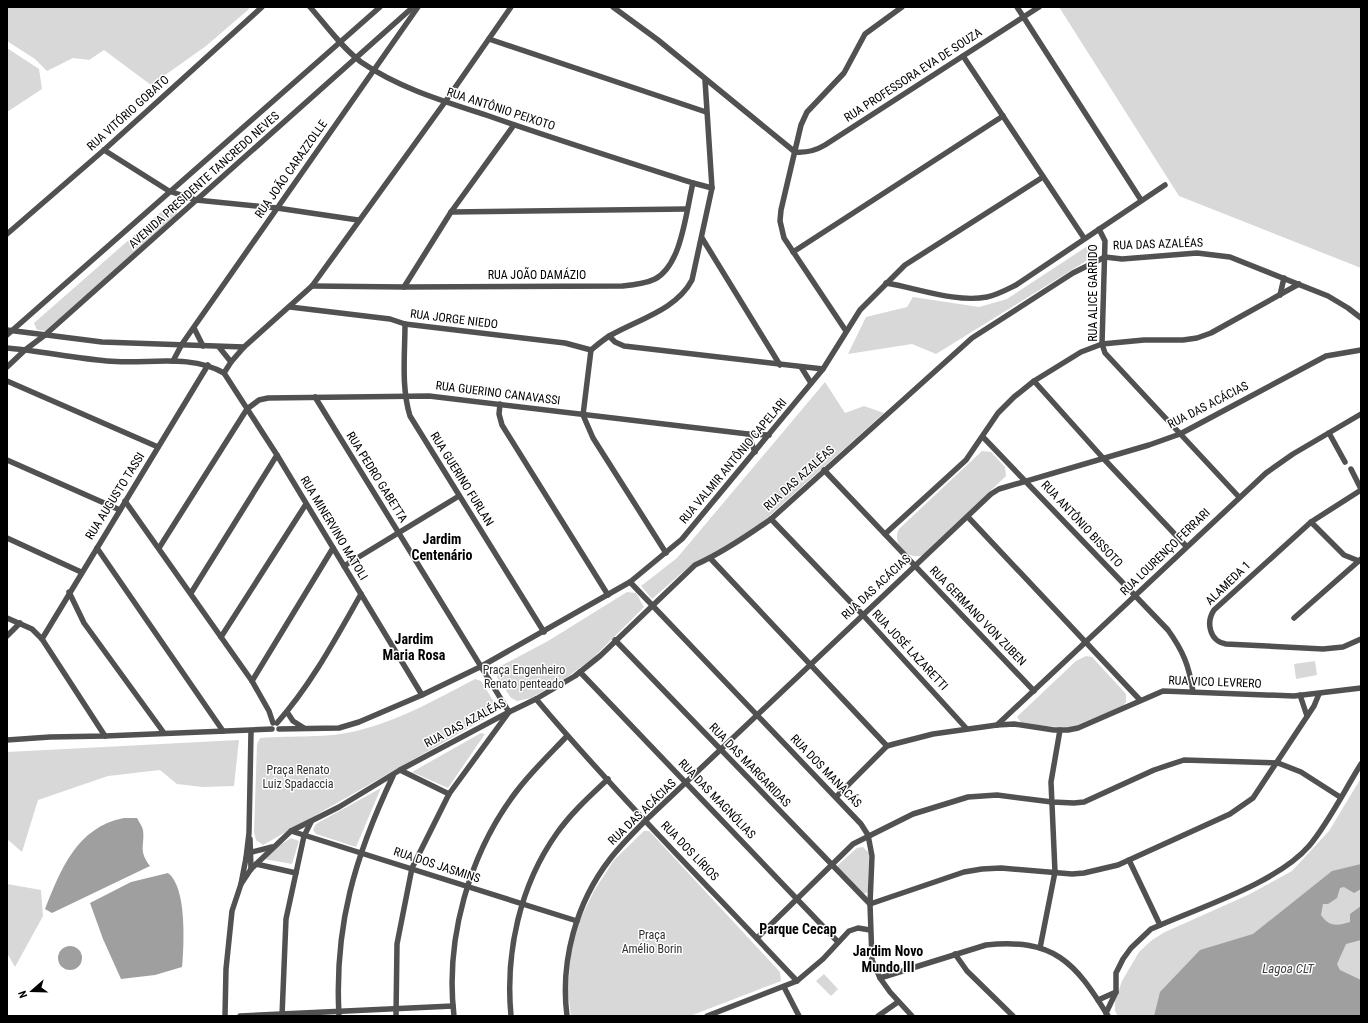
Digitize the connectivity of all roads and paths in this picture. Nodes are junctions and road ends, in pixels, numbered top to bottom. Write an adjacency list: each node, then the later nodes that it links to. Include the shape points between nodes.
1 (262, 7): 22 (street, RUA VITÓRIO GOBATO)
2 (310, 7): 13 (street, RUA ANTÔNIO PEIXOTO)
3 (380, 7): 13 (street, AVENIDA PRESIDENTE TANCREDO NEVES)
4 (413, 7): 15 (street, AVENIDA PRESIDENTE TANCREDO NEVES)
5 (418, 7): 16 (street, RUA JOÃO CARAZZOLLE)
6 (511, 7): 12 (street)
7 (613, 7): 17 (street, via 639,25)
8 (902, 7): 23 (street, via 865,34 844,73 807,112)
9 (1017, 7): 11 (street)
10 (1039, 7): 11 (street, RUA PROFESSORA EVA DE SOUZA)
11 (1024, 17): 14 (street, RUA PROFESSORA EVA DE SOUZA); 30 (street)
12 (489, 39): 18 (street); 19 (street)
13 (341, 43): 15 (street, RUA ANTÔNIO PEIXOTO); 28 (street, AVENIDA PRESIDENTE TANCREDO NEVES)
14 (963, 56): 20 (street); 23 (street, RUA PROFESSORA EVA DE SOUZA, via 826,145 805,153)
15 (356, 58): 16 (street, RUA ANTÔNIO PEIXOTO); 29 (street, AVENIDA PRESIDENTE TANCREDO NEVES)
16 (374, 70): 18 (street, RUA ANTÔNIO PEIXOTO, via 401,85); 31 (street, RUA JOÃO CARAZZOLLE)
17 (705, 80): 19 (street); 23 (street)
18 (445, 102): 21 (street, RUA ANTÔNIO PEIXOTO); 34 (street)
19 (706, 112): 27 (street)
20 (1003, 116): 24 (street); 39 (street)
21 (514, 125): 25 (street, RUA ANTÔNIO PEIXOTO); 33 (street)
22 (104, 150): 28 (street); 36 (street, RUA VITÓRIO GOBATO)
23 (795, 152): 39 (street, via 780,221 784,238)
24 (1043, 177): 38 (street); 42 (street, RUA VALMIR ANTÔNIO CAPELARI, via 905,266)
25 (693, 183): 27 (street, RUA ANTÔNIO PEIXOTO); 32 (street, RUA JOÃO DAMÁZIO)
26 (1165, 185): 30 (street)
27 (712, 188): 37 (street)
28 (169, 191): 29 (street); 51 (street, AVENIDA PRESIDENTE TANCREDO NEVES)
29 (196, 200): 31 (street); 54 (street, AVENIDA PRESIDENTE TANCREDO NEVES)
30 (1141, 200): 35 (street)
31 (277, 208): 34 (street); 50 (street, RUA JOÃO CARAZZOLLE)
32 (686, 210): 33 (street); 45 (street, RUA JOÃO DAMÁZIO, via 677,250 670,266 656,278 645,283 622,286)
33 (451, 212): 45 (street)
34 (358, 220): 44 (street)
35 (1099, 229): 38 (street); 40 (street, RUA ALICE GARRIDO, via 1104,241)
36 (7, 234)
37 (702, 238): 55 (street, via 692,280 681,295 665,307); 68 (street)
38 (1084, 238): 42 (street, via 1016,285 991,296 960,297)
39 (793, 252): 52 (street)
40 (1105, 257): 41 (street, RUA DAS AZALÉAS, via 1122,259 1197,253 1219,254); 57 (street, RUA ALICE GARRIDO); 94 (street, RUA DAS AZALÉAS, via 1073,273 972,338)
41 (1284, 278): 43 (street, RUA DAS AZALÉAS); 46 (street)
42 (886, 283): 52 (street, RUA VALMIR ANTÔNIO CAPELARI, via 860,310)
43 (1299, 284): 46 (street); 48 (street, RUA DAS AZALÉAS, via 1328,296)
44 (312, 286): 45 (street, RUA JOÃO DAMÁZIO); 47 (street)
45 (404, 287)
46 (1280, 295): 57 (street, via 1211,333 1197,338)
47 (290, 307): 49 (street, RUA JORGE NIEDO, via 390,319); 60 (street)
48 (1361, 318)
49 (405, 324): 63 (street, RUA JORGE NIEDO, via 566,343); 76 (street, RUA GUERINO FURLAN)
50 (194, 328): 56 (street, RUA JOÃO CARAZZOLLE); 58 (street)
51 (10, 330): 53 (street, AVENIDA PRESIDENTE TANCREDO NEVES); 54 (street)
52 (846, 331): 71 (street, RUA VALMIR ANTÔNIO CAPELARI)
53 (7, 335)
54 (45, 335): 56 (street, via 102,342); 62 (street, AVENIDA PRESIDENTE TANCREDO NEVES)
55 (609, 336): 63 (street); 68 (street, via 624,346)
56 (182, 344): 58 (street); 65 (street, RUA JOÃO CARAZZOLLE)
57 (1102, 344): 74 (street, via 1081,352); 84 (street, RUA ALICE GARRIDO, via 1109,359)
58 (203, 346): 59 (street)
59 (219, 347): 60 (street); 66 (street)
60 (244, 347): 66 (street)
61 (7, 348): 62 (street)
62 (25, 350): 65 (street, via 108,361); 69 (street, AVENIDA PRESIDENTE TANCREDO NEVES)
63 (591, 350): 81 (street)
64 (1361, 350): 84 (street, RUA DAS ACÁCIAS, via 1326,356)
65 (173, 361): 67 (street)
66 (231, 362): 72 (street)
67 (208, 365): 72 (street); 87 (street, RUA AUGUSTO TASSI)
68 (780, 365): 70 (street)
69 (7, 367)
70 (801, 367): 71 (street); 75 (street)
71 (823, 369): 75 (street, RUA VALMIR ANTÔNIO CAPELARI)
72 (224, 373): 79 (street, RUA MINERVINO MATOLI)
73 (7, 381): 87 (street)
74 (1034, 381): 86 (street, via 998,413); 90 (street)
75 (811, 383): 85 (street, RUA VALMIR ANTÔNIO CAPELARI)
76 (406, 396): 77 (street, RUA GUERINO CANAVASSI); 78 (street, RUA GUERINO CANAVASSI); 97 (street, RUA GUERINO FURLAN, via 410,416)
77 (315, 397): 79 (street, RUA GUERINO CANAVASSI, via 268,398 259,400); 105 (street, RUA PEDRO GABETTA)
78 (500, 404): 81 (street, RUA GUERINO CANAVASSI); 122 (street, via 499,414 505,430)
79 (247, 408): 89 (street, RUA MINERVINO MATOLI); 110 (street)
80 (1361, 414): 82 (street, RUA LOURENÇO FERRARI)
81 (583, 415): 83 (street, RUA GUERINO CANAVASSI); 112 (street, via 593,438)
82 (1328, 433): 92 (street); 98 (street, RUA LOURENÇO FERRARI, via 1266,473)
83 (748, 434): 85 (street, RUA GUERINO CANAVASSI); 88 (street)
84 (1180, 434): 90 (street, RUA DAS ACÁCIAS); 98 (street, RUA ALICE GARRIDO)
85 (769, 435): 88 (street, RUA VALMIR ANTÔNIO CAPELARI)
86 (983, 437): 95 (street, RUA ANTÔNIO BISSOTO); 106 (street, via 966,460)
87 (158, 447): 99 (street, RUA AUGUSTO TASSI)
88 (755, 452): 112 (street, RUA VALMIR ANTÔNIO CAPELARI, via 682,539)
89 (277, 455): 100 (street, RUA MINERVINO MATOLI); 120 (street)
90 (1103, 458): 95 (street, RUA DAS ACÁCIAS); 108 (street)
91 (7, 460): 101 (street)
92 (1345, 462)
93 (1351, 469): 96 (street)
94 (824, 470): 103 (street, RUA DAS AZALÉAS); 106 (street, RUA GERMANO VON ZUBEN)
95 (1026, 481): 102 (street, RUA DAS ACÁCIAS, via 995,491); 123 (street, RUA ANTÔNIO BISSOTO)
96 (1361, 489): 104 (street, ALAMEDA 1)
97 (459, 496): 105 (street); 129 (street, RUA GUERINO FURLAN)
98 (1239, 497): 108 (street, RUA LOURENÇO FERRARI)
99 (125, 501): 101 (street, RUA AUGUSTO TASSI); 110 (street, RUA VALMIR ANTÔNIO CAPELARI)
100 (306, 504): 111 (street, RUA MINERVINO MATOLI); 131 (street)
101 (120, 510): 109 (street, RUA AUGUSTO TASSI)
102 (968, 516): 116 (street, RUA DAS ACÁCIAS); 135 (street)
103 (771, 519): 113 (street, RUA DAS AZALÉAS); 125 (street, RUA JOSÉ LAZARETTI)
104 (1311, 522): 114 (street, via 1344,555); 133 (street, ALAMEDA 1, via 1214,610 1209,617 1212,634 1218,641 1226,644 1323,649 1343,647)
105 (399, 532): 115 (street); 137 (street, RUA PEDRO GABETTA)
106 (885, 534): 116 (street, RUA GERMANO VON ZUBEN)
107 (7, 538): 117 (street)
108 (1186, 546): 123 (street, RUA LOURENÇO FERRARI)
109 (97, 548): 117 (street, RUA AUGUSTO TASSI); 157 (street)
110 (159, 548): 120 (street, RUA VALMIR ANTÔNIO CAPELARI)
111 (333, 548): 115 (street, RUA MINERVINO MATOLI); 139 (street)
112 (666, 553): 118 (street, RUA VALMIR ANTÔNIO CAPELARI)
113 (710, 558): 124 (street, RUA DAS AZALÉAS, via 686,572); 136 (street)
114 (1360, 561): 127 (street)
115 (344, 566): 121 (street, RUA MINERVINO MATOLI)
116 (915, 566): 125 (street, RUA DAS ACÁCIAS); 141 (street, RUA GERMANO VON ZUBEN)
117 (82, 572): 119 (street, RUA AUGUSTO TASSI)
118 (630, 582): 122 (street, RUA VALMIR ANTÔNIO CAPELARI); 124 (street, RUA DOS MANACÁS)
119 (69, 592): 132 (street, RUA AUGUSTO TASSI); 159 (street, via 84,623)
120 (191, 593): 131 (street, RUA VALMIR ANTÔNIO CAPELARI)
121 (361, 594): 144 (street, RUA MINERVINO MATOLI); 148 (street, via 332,645)
122 (608, 595): 129 (street, RUA VALMIR ANTÔNIO CAPELARI)
123 (1135, 595): 135 (street, RUA LOURENÇO FERRARI); 142 (street, RUA ANTÔNIO BISSOTO, via 1182,649)
124 (653, 607): 134 (street, RUA DAS AZALÉAS); 150 (street, RUA DOS MANACÁS)
125 (863, 615): 136 (street, RUA DAS ACÁCIAS); 155 (street, RUA JOSÉ LAZARETTI)
126 (7, 618): 128 (street)
127 (1294, 618)
128 (20, 623): 130 (street); 132 (street, via 32,629)
129 (544, 632): 137 (street, RUA VALMIR ANTÔNIO CAPELARI)
130 (7, 636)
131 (221, 637): 139 (street, RUA VALMIR ANTÔNIO CAPELARI)
132 (42, 639): 160 (street)
133 (1361, 639)
134 (616, 640): 138 (street, RUA DAS AZALÉAS); 164 (street, RUA DAS MARGARIDAS)
135 (1085, 642): 141 (street, RUA LOURENÇO FERRARI); 147 (street)
136 (811, 664): 150 (street, RUA DAS ACÁCIAS); 163 (street)
137 (480, 667): 144 (street, RUA VALMIR ANTÔNIO CAPELARI); 149 (street, RUA PEDRO GABETTA)
138 (580, 672): 146 (street, RUA DAS AZALÉAS); 170 (street, RUA DAS MAGNÓLIAS)
139 (252, 681): 152 (street, RUA VALMIR ANTÔNIO CAPELARI)
140 (1361, 688): 143 (street, RUA VICO LEVRERO)
141 (1034, 691): 153 (street, RUA LOURENÇO FERRARI)
142 (1193, 692): 145 (street, RUA VICO LEVRERO); 147 (street, RUA VICO LEVRERO, via 1163,691)
143 (1319, 694): 145 (street, RUA VICO LEVRERO); 151 (street)
144 (422, 695): 154 (street, RUA VALMIR ANTÔNIO CAPELARI, via 339,728)
145 (1300, 695): 151 (street)
146 (536, 699): 149 (street, RUA DAS AZALÉAS); 161 (street, RUA DOS LÍRIOS)
147 (1140, 700): 156 (street, RUA VICO LEVRERO, via 1078,728)
148 (287, 712): 152 (street); 154 (street, via 293,721)
149 (509, 712): 167 (street, RUA DAS AZALÉAS); 171 (street)
150 (758, 716): 164 (street, RUA DAS ACÁCIAS); 172 (street, RUA DOS MANACÁS)
151 (1307, 716): 165 (street)
152 (274, 725): 154 (street, RUA VALMIR ANTÔNIO CAPELARI, via 280,726 279,730); 158 (street)
153 (998, 725): 155 (street, RUA VICO LEVRERO); 156 (street, RUA VICO LEVRERO, via 1014,724)
154 (304, 728)
155 (966, 728): 163 (street, RUA VICO LEVRERO)
156 (1060, 730): 174 (street, via 1051,782)
157 (223, 731): 158 (street); 159 (street)
158 (251, 732): 178 (street)
159 (164, 733): 160 (street)
160 (105, 736): 162 (street)
161 (567, 736): 169 (street, RUA DOS LÍRIOS); 193 (street, via 515,793 477,861)
162 (7, 740)
163 (887, 746): 172 (street)
164 (721, 750): 170 (street, RUA DAS ACÁCIAS); 187 (street, RUA DAS MARGARIDAS)
165 (1278, 763): 173 (street, via 1301,772); 174 (street, via 1184,760 1159,767 1084,802); 185 (street, via 1253,798 1242,807)
166 (1361, 764): 173 (street)
167 (400, 770): 168 (street, RUA DAS AZALÉAS); 171 (street)
168 (393, 775): 176 (street, RUA DAS AZALÉAS); 183 (street)
169 (608, 779): 175 (street, RUA DOS LÍRIOS); 195 (street, via 580,805 540,858)
170 (687, 783): 175 (street, RUA DAS ACÁCIAS); 194 (street, RUA DAS MAGNÓLIAS)
171 (449, 794): 188 (street)
172 (836, 797): 179 (street, RUA DOS MANACÁS)
173 (1340, 797): 198 (street, via 1308,847 1287,865 1261,880)
174 (1052, 802): 179 (street, via 997,794 968,797 913,814); 190 (street)
175 (645, 821): 197 (street, RUA DAS ACÁCIAS, via 610,858 592,887); 200 (street, RUA DOS LÍRIOS)
176 (311, 822): 177 (street, RUA DAS AZALÉAS); 180 (street)
177 (291, 831): 180 (street, RUA DOS JASMINS); 181 (street, RUA DAS AZALÉAS)
178 (249, 833): 182 (street); 184 (street, RUA DAS AZALÉAS)
179 (868, 835): 187 (street, via 853,844); 196 (street, RUA DOS MANACÁS, via 872,856)
180 (304, 836): 183 (street, RUA DOS JASMINS); 191 (street)
181 (272, 847): 182 (street, RUA DAS AZALÉAS); 186 (street, RUA DAS AZALÉAS)
182 (252, 852): 184 (street); 189 (street)
183 (360, 853): 188 (street, RUA DOS JASMINS); 212 (street, via 342,921)
184 (246, 858): 192 (street, RUA DAS AZALÉAS)
185 (1129, 860): 190 (street, via 1084,873); 198 (street)
186 (256, 864): 189 (street, RUA DAS AZALÉAS); 191 (street)
187 (831, 865): 194 (street); 196 (street, RUA DAS MARGARIDAS)
188 (412, 868): 193 (street, RUA DOS JASMINS); 211 (street, via 397,944)
189 (251, 869): 192 (street, RUA DAS AZALÉAS)
190 (1055, 872): 196 (street, via 1001,868 964,872); 202 (street)
191 (296, 873): 214 (street, via 286,919)
192 (241, 884): 215 (street, RUA DAS AZALÉAS, via 232,911 226,970)
193 (468, 886): 195 (street, RUA DOS JASMINS); 210 (street, via 456,942)
194 (796, 898): 200 (street); 201 (street, RUA DAS MAGNÓLIAS)
195 (522, 904): 197 (street, RUA DOS JASMINS); 219 (street, via 510,972)
196 (870, 904): 199 (street, RUA DOS MANACÁS)
197 (577, 921): 220 (street, RUA DAS ACÁCIAS, via 566,980)
198 (1160, 925): 207 (street, via 1142,936 1123,959 1116,973)
199 (870, 930): 201 (street, via 854,928); 204 (street, RUA DOS MANACÁS, via 872,960)
200 (757, 938): 205 (street, RUA DOS LÍRIOS)
201 (838, 942): 205 (street, via 824,959)
202 (1040, 948): 203 (street, via 998,944); 208 (street, via 1064,958)
203 (955, 954): 204 (street); 225 (street, via 967,971)
204 (880, 978): 209 (street, RUA DOS MANACÁS)
205 (798, 981): 206 (street)
206 (784, 987): 221 (street); 222 (street)
207 (1116, 992): 208 (street); 213 (street)
208 (1098, 1000): 213 (street)
209 (898, 1002): 223 (street); 224 (street, RUA DOS MANACÁS)
210 (453, 1006): 211 (street); 218 (street)
211 (395, 1009): 212 (street); 217 (street)
212 (339, 1014): 214 (street)
213 (1107, 1014)
214 (281, 1015): 216 (street)
215 (225, 1016)
216 (240, 1016)
217 (396, 1016)
218 (454, 1016)
219 (511, 1016)
220 (568, 1016)
221 (706, 1016)
222 (799, 1016)
223 (878, 1016)
224 (912, 1016)
225 (1013, 1016)

